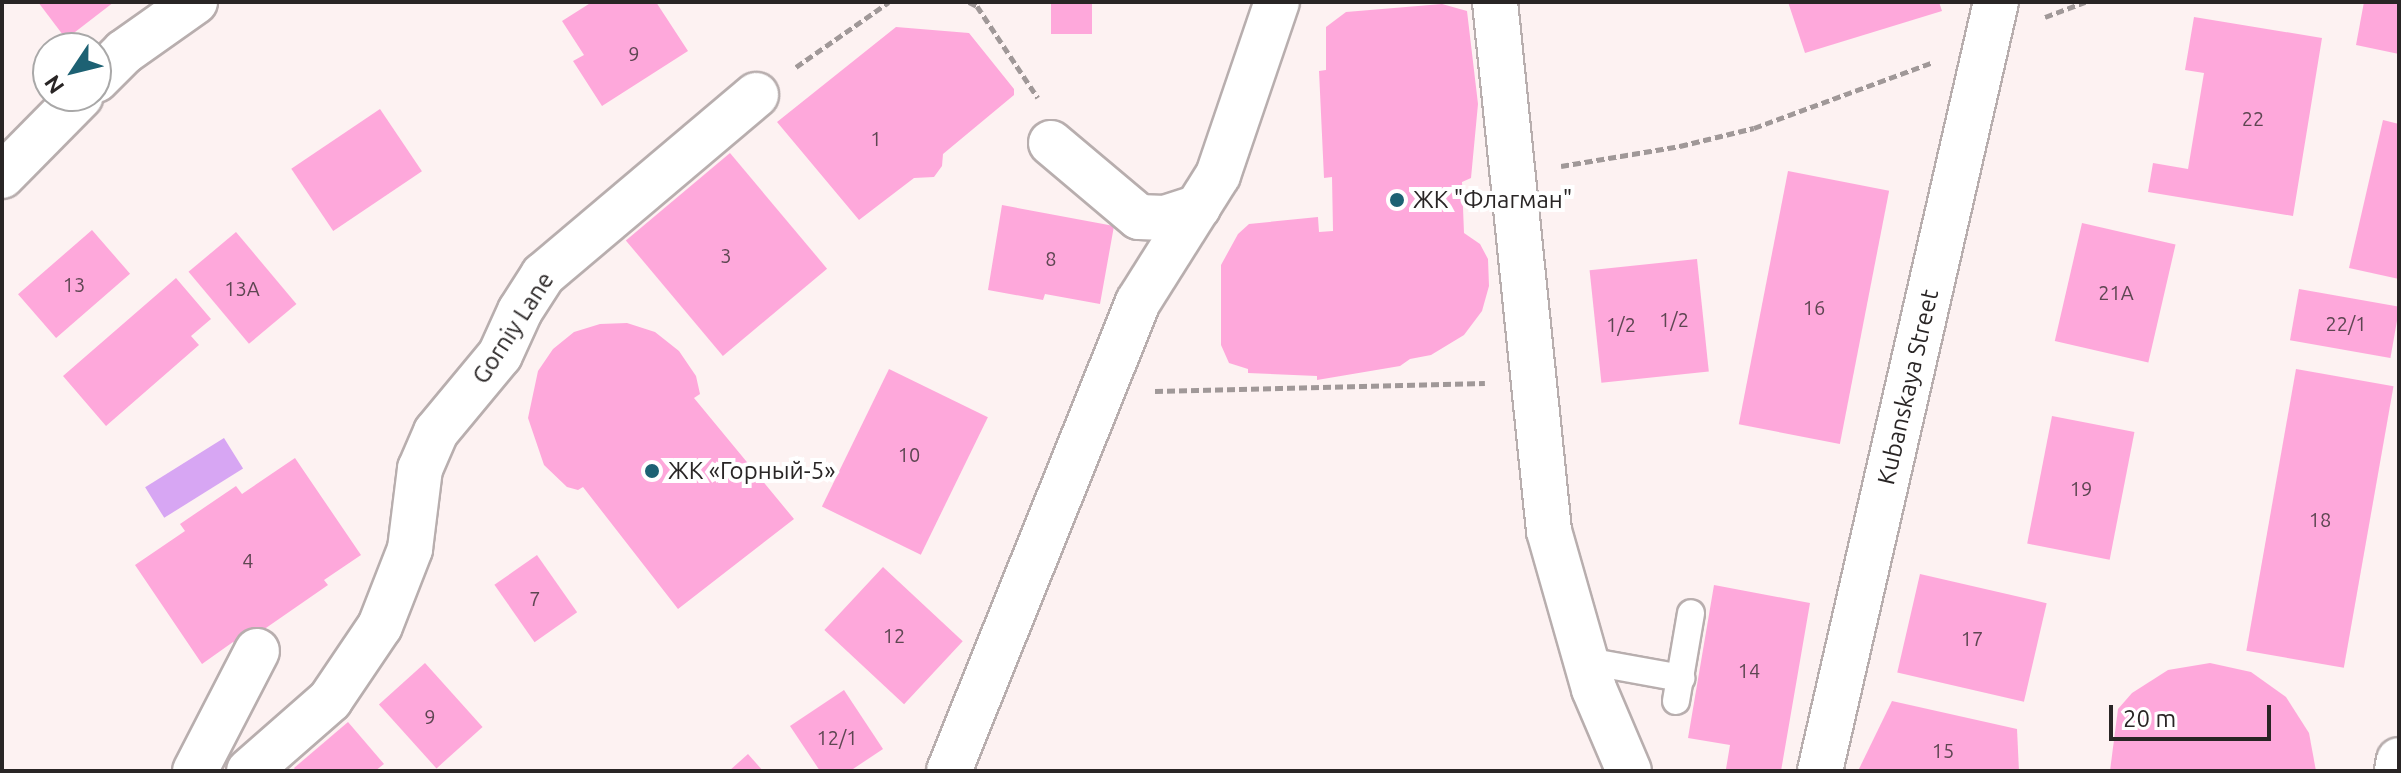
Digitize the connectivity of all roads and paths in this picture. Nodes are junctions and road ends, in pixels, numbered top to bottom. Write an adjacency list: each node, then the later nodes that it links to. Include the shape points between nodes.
1 (195, 2): 7 (street)
2 (889, 2): 8 (path)
3 (969, 2): 10 (path, via 977,6 1046,110)
4 (1277, 2): 13 (street, via 1218,175)
5 (1495, 2): 11 (street)
6 (1992, 20): 11 (path, via 1754,128); 24 (street, Kubanskaya Street)
7 (112, 64)
8 (756, 95): 21 (street, Gorniy Lane, via 543,275 500,355 436,432 420,469 410,549 380,626 330,700)
9 (65, 112): 12 (street)
10 (1051, 143): 13 (street, via 1139,217 1165,218)
11 (1513, 175): 18 (street, via 1549,531)
12 (2, 176)
13 (1198, 207): 15 (street, via 1138,302)
14 (1491, 383): 15 (path)
15 (1102, 392): 22 (street)
16 (1691, 613): 18 (lane, via 1679,690)
17 (257, 651): 20 (street)
18 (1587, 661): 23 (street)
19 (2399, 760): 25 (street)
20 (195, 771)
21 (249, 771)
22 (949, 771)
23 (1629, 771)
24 (1820, 771)
25 (2397, 771)

